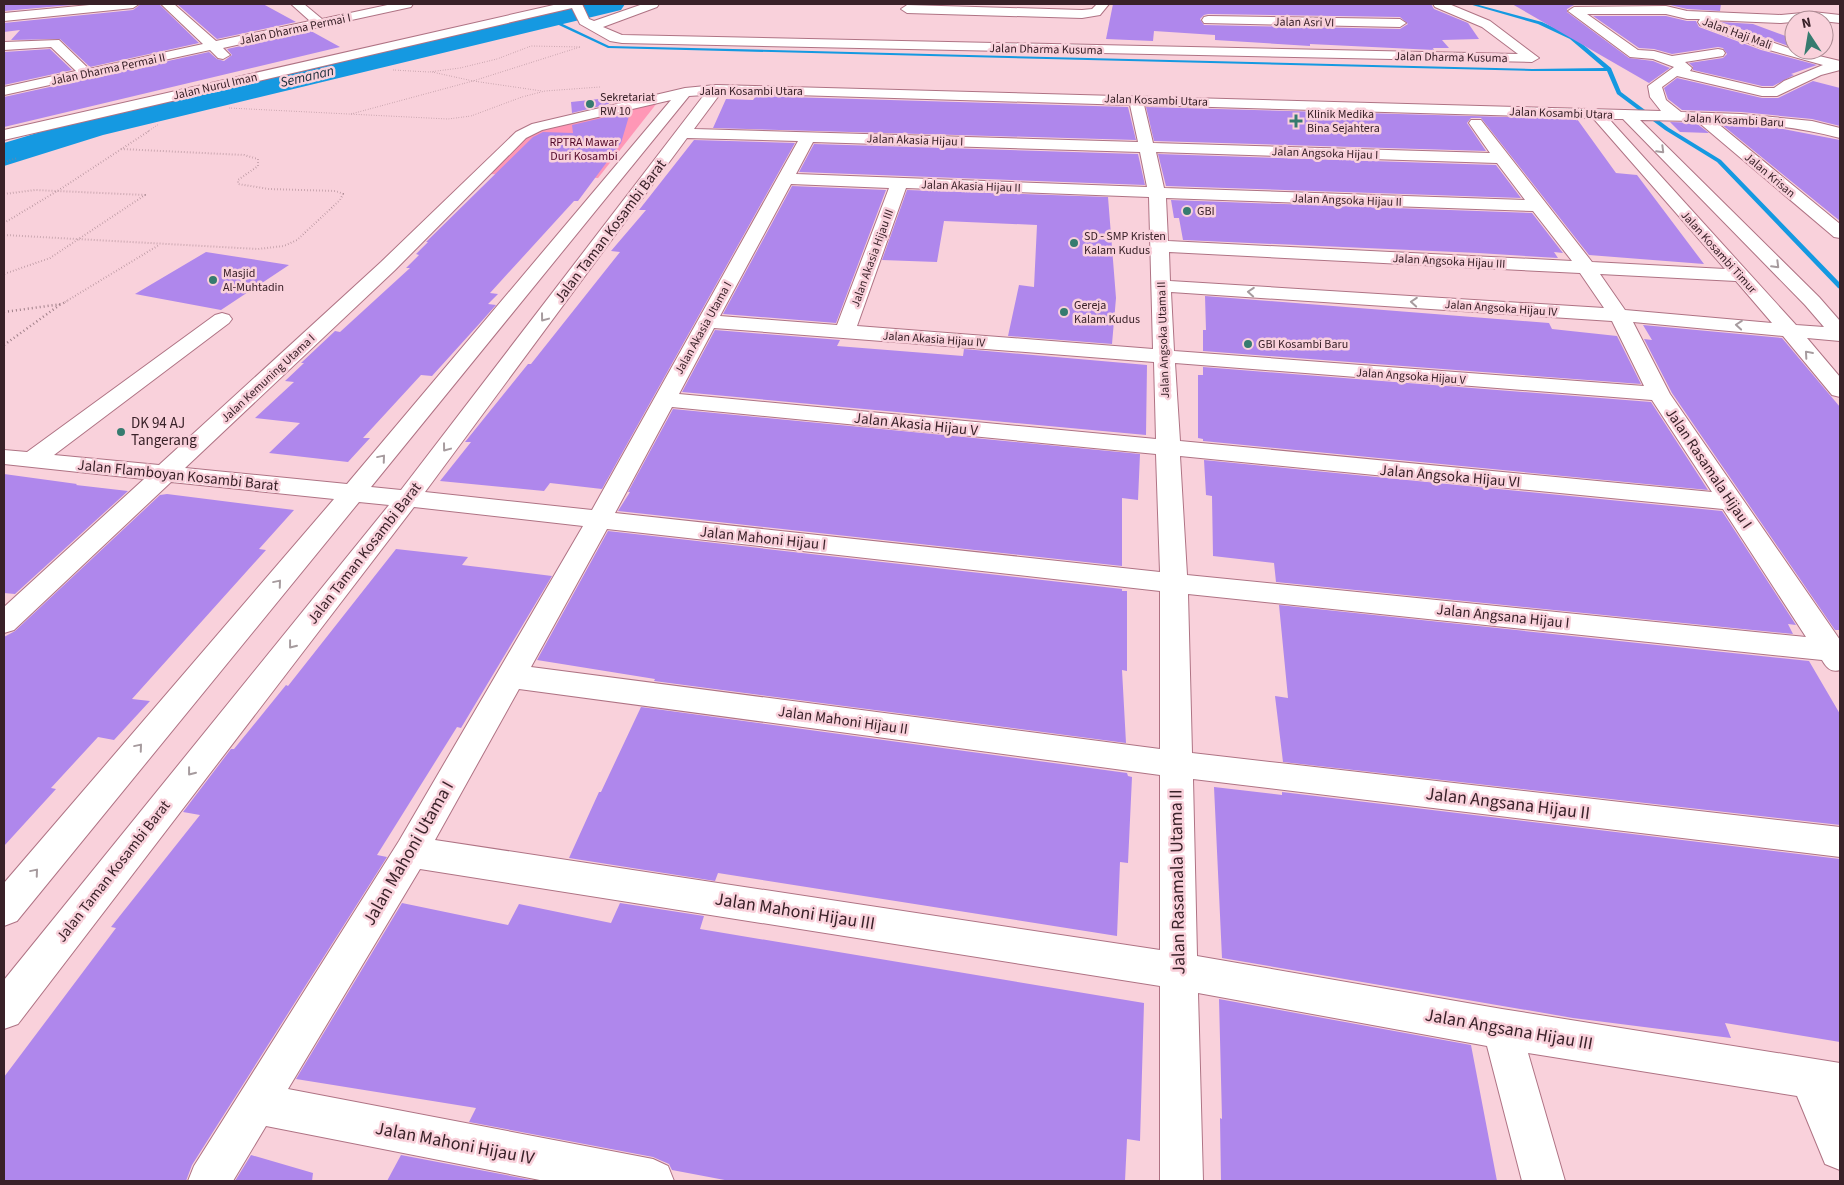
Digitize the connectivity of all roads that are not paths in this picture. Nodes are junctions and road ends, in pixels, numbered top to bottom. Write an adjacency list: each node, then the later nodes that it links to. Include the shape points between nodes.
1 (133, 4): 14 (street)
2 (167, 4): 20 (street)
3 (297, 4): 18 (street)
4 (407, 4): 18 (street, Jalan Dharma Permai I)
5 (575, 4): 16 (street); 25 (street, Jalan Nurul Iman)
6 (653, 4): 16 (street)
7 (1102, 4): 11 (street, via 1096,12 1082,14)
8 (1439, 4): 21 (street, Jalan Dharma Kusuma, via 1486,24 1532,58)
9 (1664, 4): 13 (street, Jalan Haji Mali)
10 (1796, 7): 12 (street)
11 (907, 10)
12 (1801, 10)
13 (1687, 15): 15 (street); 23 (street, via 1666,10 1574,11 1635,54 1654,55); 24 (street, Jalan Haji Mali, via 1758,42)
14 (4, 17)
15 (1784, 19)
16 (589, 23): 21 (street, Jalan Dharma Kusuma, via 614,38 622,39 902,41)
17 (1400, 23): 21 (street, Jalan Asri VI, via 1206,16)
18 (321, 24): 20 (street, Jalan Dharma Permai I)
19 (4, 46): 26 (street, via 54,43)
20 (213, 47): 25 (street); 26 (street, Jalan Dharma Permai II)
21 (1214, 52)
22 (1718, 53): 23 (street)
23 (1674, 65): 24 (street, via 1762,92 1774,92 1816,72); 33 (street, via 1655,86 1655,96)
24 (1840, 65)
25 (241, 70): 39 (street, Jalan Nurul Iman)
26 (87, 74): 28 (street, Jalan Dharma Permai II)
27 (716, 89): 29 (street, Jalan Kosambi Utara); 30 (street, Jalan Kosambi Utara); 37 (street, Jalan Taman Kosambi Barat)
28 (4, 91)
29 (685, 92): 36 (street, Jalan Kosambi Utara); 66 (street, Jalan Taman Kosambi Barat, one-way to 29)
30 (1136, 100): 31 (street, Jalan Kosambi Utara); 41 (street, Jalan Angsoka Utama II)
31 (1597, 114): 32 (street, Jalan Kosambi Utara); 50 (street, Jalan Kosambi Timur)
32 (1632, 115): 33 (street, Jalan Kosambi Baru); 57 (street, Jalan Kosambi Timur, one-way to 57)
33 (1676, 116): 34 (street, Jalan Kosambi Baru)
34 (1701, 117): 38 (street, Jalan Kosambi Baru, via 1775,121); 47 (street, Jalan Krisan)
35 (1476, 123): 42 (street)
36 (529, 130): 65 (street, Jalan Kemuning Utama I)
37 (683, 133): 40 (street, Jalan Akasia Hijau I); 67 (street, Jalan Taman Kosambi Barat, one-way to 67)
38 (1840, 133)
39 (4, 134)
40 (808, 137): 41 (street, Jalan Akasia Hijau I); 43 (street, Jalan Akasia Utama I)
41 (1147, 148): 42 (street, Jalan Angsoka Hijau I); 45 (street, Jalan Angsoka Utama II)
42 (1504, 158): 46 (street)
43 (785, 179): 44 (street, Jalan Akasia Hijau II); 54 (street, Jalan Akasia Utama I)
44 (900, 184): 45 (street, Jalan Akasia Hijau II); 56 (street, Jalan Akasia Hijau III)
45 (1157, 193): 46 (street, Jalan Angsoka Hijau II); 48 (street, Jalan Angsoka Utama II)
46 (1538, 206): 49 (street)
47 (1840, 234)
48 (1160, 246): 49 (street, Jalan Angsoka Hijau III); 51 (street, Jalan Angsoka Utama II)
49 (1586, 267): 50 (street, Jalan Angsoka Hijau III); 52 (street, Jalan Rasamala Hijau I)
50 (1739, 275): 55 (street, Jalan Kosambi Timur)
51 (1161, 286): 52 (street, Jalan Angsoka Hijau IV, one-way to 51); 58 (street, Jalan Angsoka Utama II)
52 (1619, 315): 55 (street, Jalan Angsoka Hijau IV, one-way to 52); 60 (street, Jalan Rasamala Hijau I)
53 (222, 319): 64 (street)
54 (706, 321): 56 (street, Jalan Akasia Hijau IV); 61 (street, Jalan Akasia Utama I)
55 (1787, 330): 57 (street, Jalan Angsoka Hijau IV); 59 (street, Jalan Kosambi Timur, one-way to 55)
56 (845, 332): 58 (street, Jalan Akasia Hijau IV)
57 (1840, 334)
58 (1163, 357): 60 (street, Jalan Angsoka Hijau V); 62 (street, Jalan Angsoka Utama II)
59 (1840, 390)
60 (1659, 394): 68 (street, Jalan Rasamala Hijau I)
61 (664, 399): 62 (street, Jalan Akasia Hijau V); 69 (street, Jalan Akasia Utama I)
62 (1167, 449): 68 (street, Jalan Angsoka Hijau VI); 70 (street, Jalan Angsoka Utama II)
63 (4, 457): 64 (street, Jalan Flamboyan Kosambi Barat)
64 (32, 460): 65 (street, Jalan Flamboyan Kosambi Barat)
65 (166, 474): 66 (street, Jalan Flamboyan Kosambi Barat); 71 (street, Jalan Kemuning Utama I)
66 (355, 493): 67 (street, Jalan Mahoni Hijau I); 77 (street, Jalan Taman Kosambi Barat, one-way to 66)
67 (404, 498): 69 (street, Jalan Mahoni Hijau I); 79 (street, Jalan Taman Kosambi Barat, one-way to 79)
68 (1732, 502): 72 (street, Jalan Rasamala Hijau I)
69 (599, 520): 70 (street, Jalan Mahoni Hijau I); 73 (street, Jalan Mahoni Utama I)
70 (1174, 583): 72 (street, Jalan Angsana Hijau I); 74 (street, Jalan Rasamala Utama II)
71 (8, 614)
72 (1837, 655)
73 (510, 676): 74 (street, Jalan Mahoni Hijau II); 76 (street, Jalan Mahoni Utama I)
74 (1176, 764): 75 (street, Jalan Angsana Hijau II); 78 (street, Jalan Rasamala Utama II)
75 (1840, 842)
76 (411, 852): 78 (street, Jalan Mahoni Hijau III); 82 (street, Jalan Mahoni Utama I)
77 (4, 909)
78 (1179, 971): 80 (street, Jalan Angsana Hijau III); 86 (street, Jalan Rasamala Utama II)
79 (4, 1010)
80 (1502, 1029): 81 (street, Jalan Angsana Hijau III); 87 (street)
81 (1825, 1081): 83 (street)
82 (256, 1104): 84 (street, Jalan Mahoni Utama I); 85 (street, Jalan Mahoni Hijau IV)
83 (1840, 1149)
84 (209, 1181)
85 (652, 1181)
86 (1181, 1181)
87 (1543, 1181)

